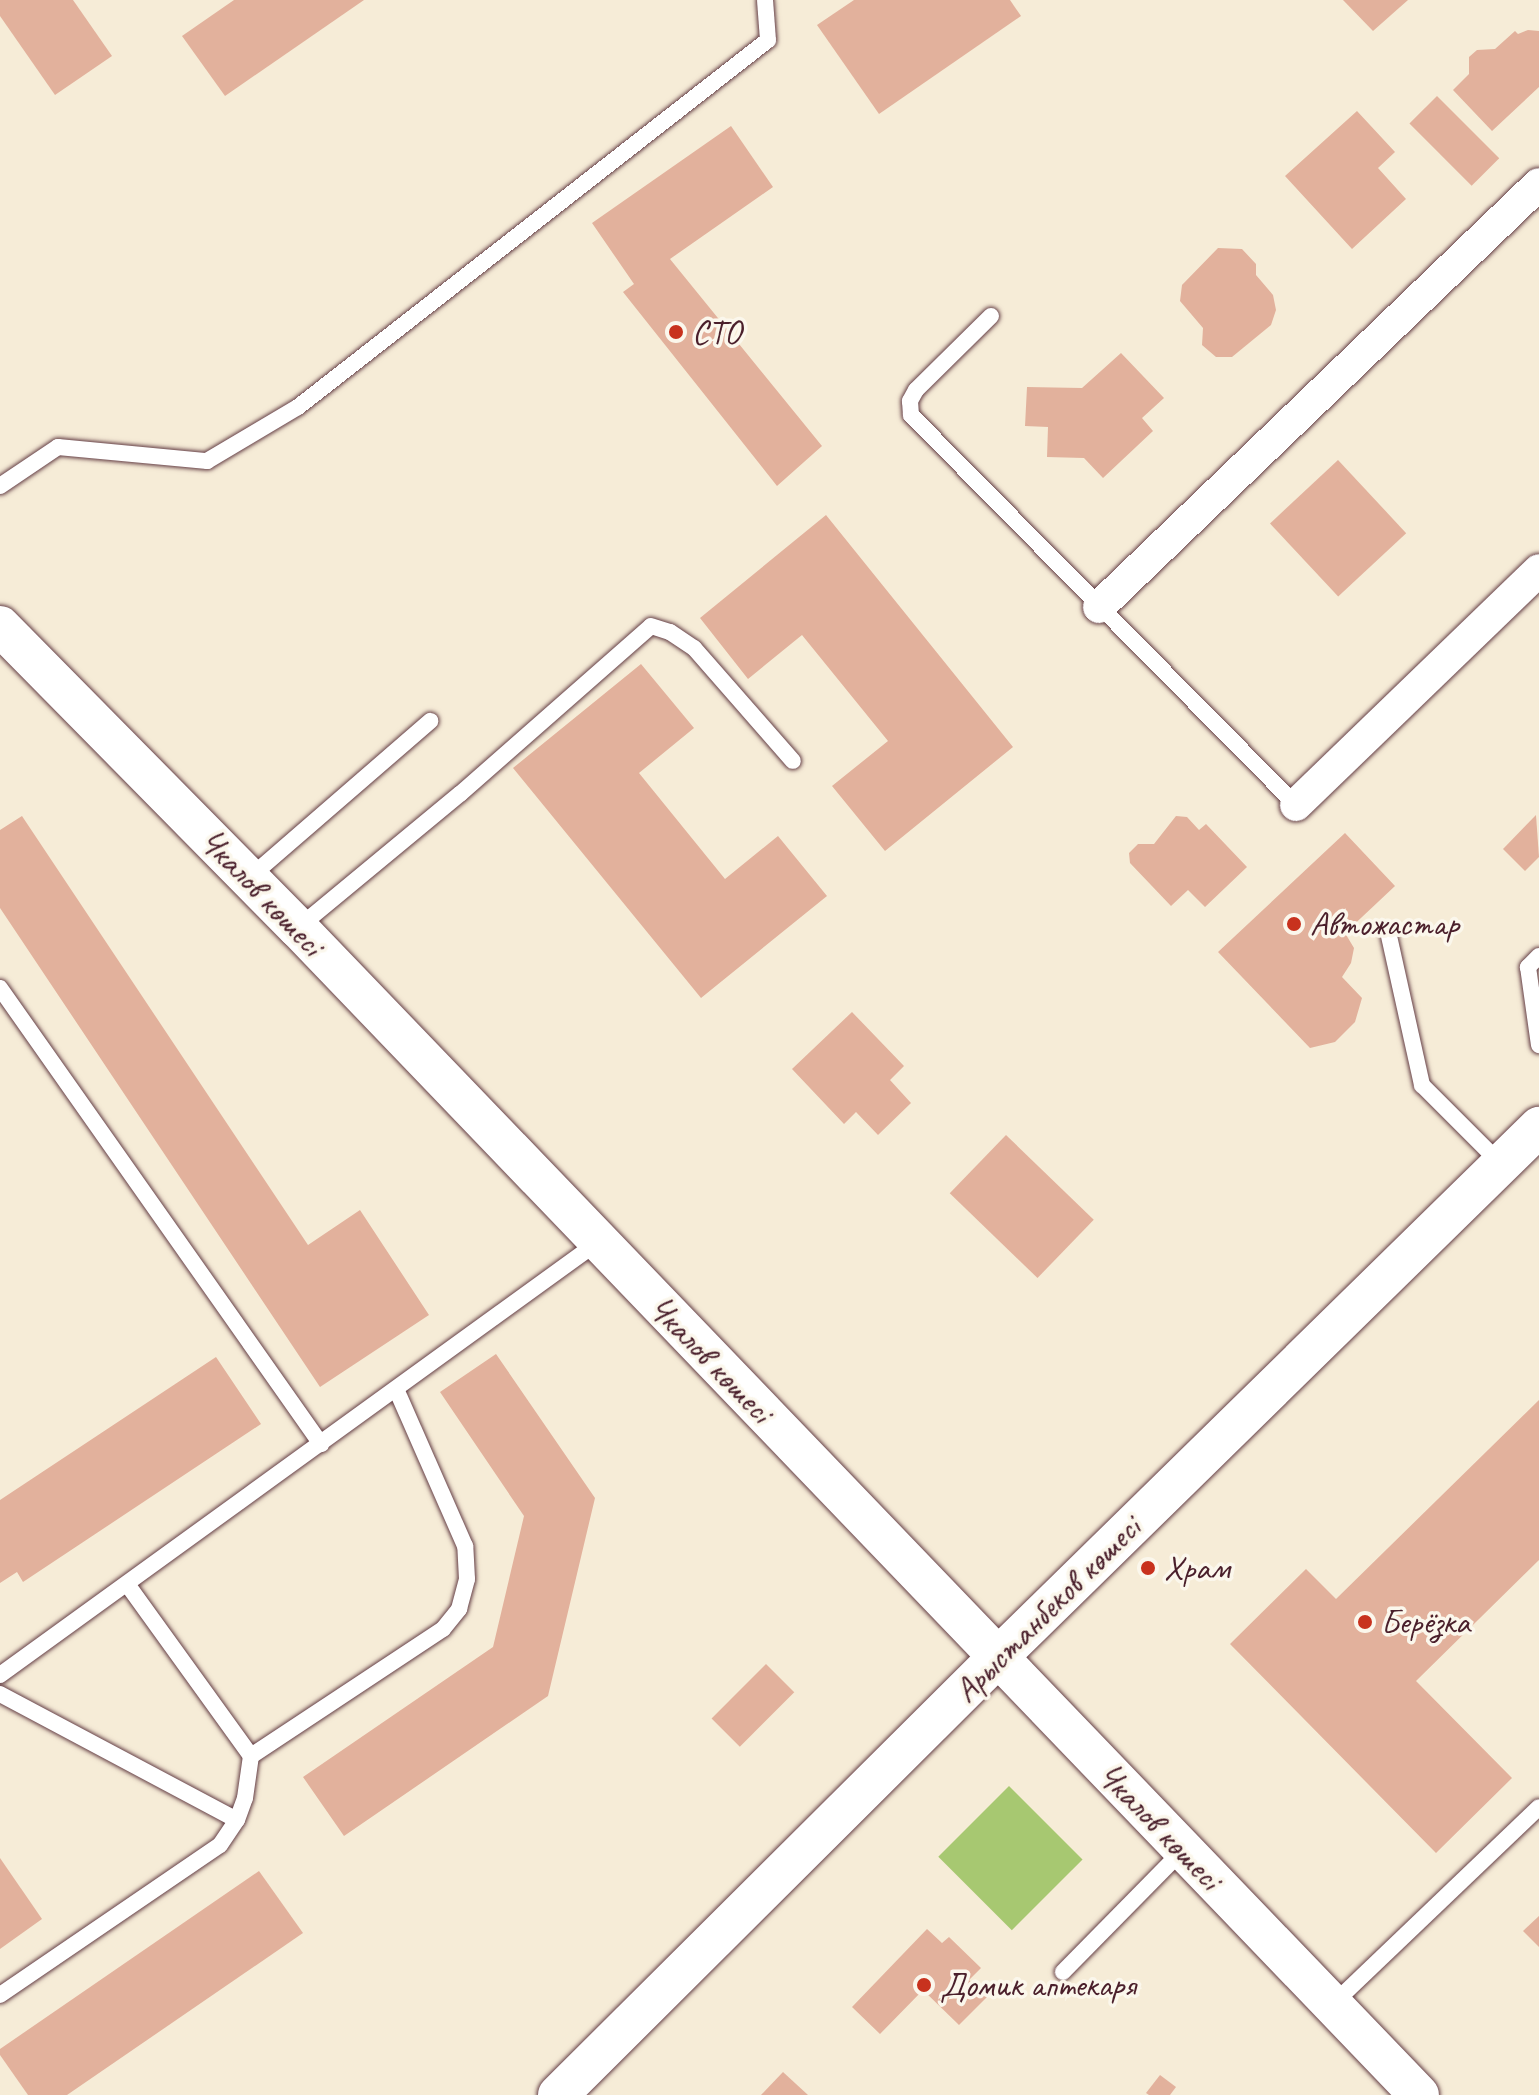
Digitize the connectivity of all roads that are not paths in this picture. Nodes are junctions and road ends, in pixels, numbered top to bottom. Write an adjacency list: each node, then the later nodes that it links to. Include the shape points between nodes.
1 (765, 0): 4 (lane, via 768,40 298,407 207,461 58,447)
2 (1539, 184): 6 (street)
3 (991, 316): 6 (lane, via 916,390 911,415)
4 (0, 486)
5 (1539, 570): 10 (street)
6 (1099, 607): 10 (lane)
7 (0, 626): 11 (street, Чкалов көшесі)
8 (430, 721): 11 (lane)
9 (793, 761): 12 (lane, via 694,648 651,626)
10 (1296, 805)
11 (249, 878): 12 (street, Чкалов көшесі)
12 (298, 928): 19 (street, Чкалов көшесі)
13 (1389, 936): 18 (lane, via 1422,1085)
14 (1539, 956): 16 (lane, via 1528,967)
15 (0, 988): 21 (lane)
16 (1539, 1045)
17 (1539, 1127): 18 (street, Арыстанбеков көшесі)
18 (1501, 1164): 23 (street, Арыстанбеков көшесі)
19 (598, 1242): 20 (lane); 23 (street, Чкалов көшесі)
20 (396, 1389): 21 (lane); 26 (lane, via 465,1546 467,1579 459,1609 443,1629)
21 (321, 1444): 22 (lane)
22 (127, 1584): 24 (lane); 26 (lane)
23 (997, 1658): 29 (street, Чкалов көшесі); 33 (street, Арыстанбеков көшесі)
24 (0, 1675)
25 (0, 1694): 28 (lane)
26 (251, 1756): 28 (lane)
27 (1539, 1807): 32 (lane)
28 (237, 1820): 31 (lane, via 220,1845)
29 (1185, 1849): 30 (lane); 32 (street, Чкалов көшесі)
30 (1063, 1972)
31 (0, 1995)
32 (1331, 2006): 34 (street, Чкалов көшесі)
33 (558, 2095)
34 (1419, 2095)

